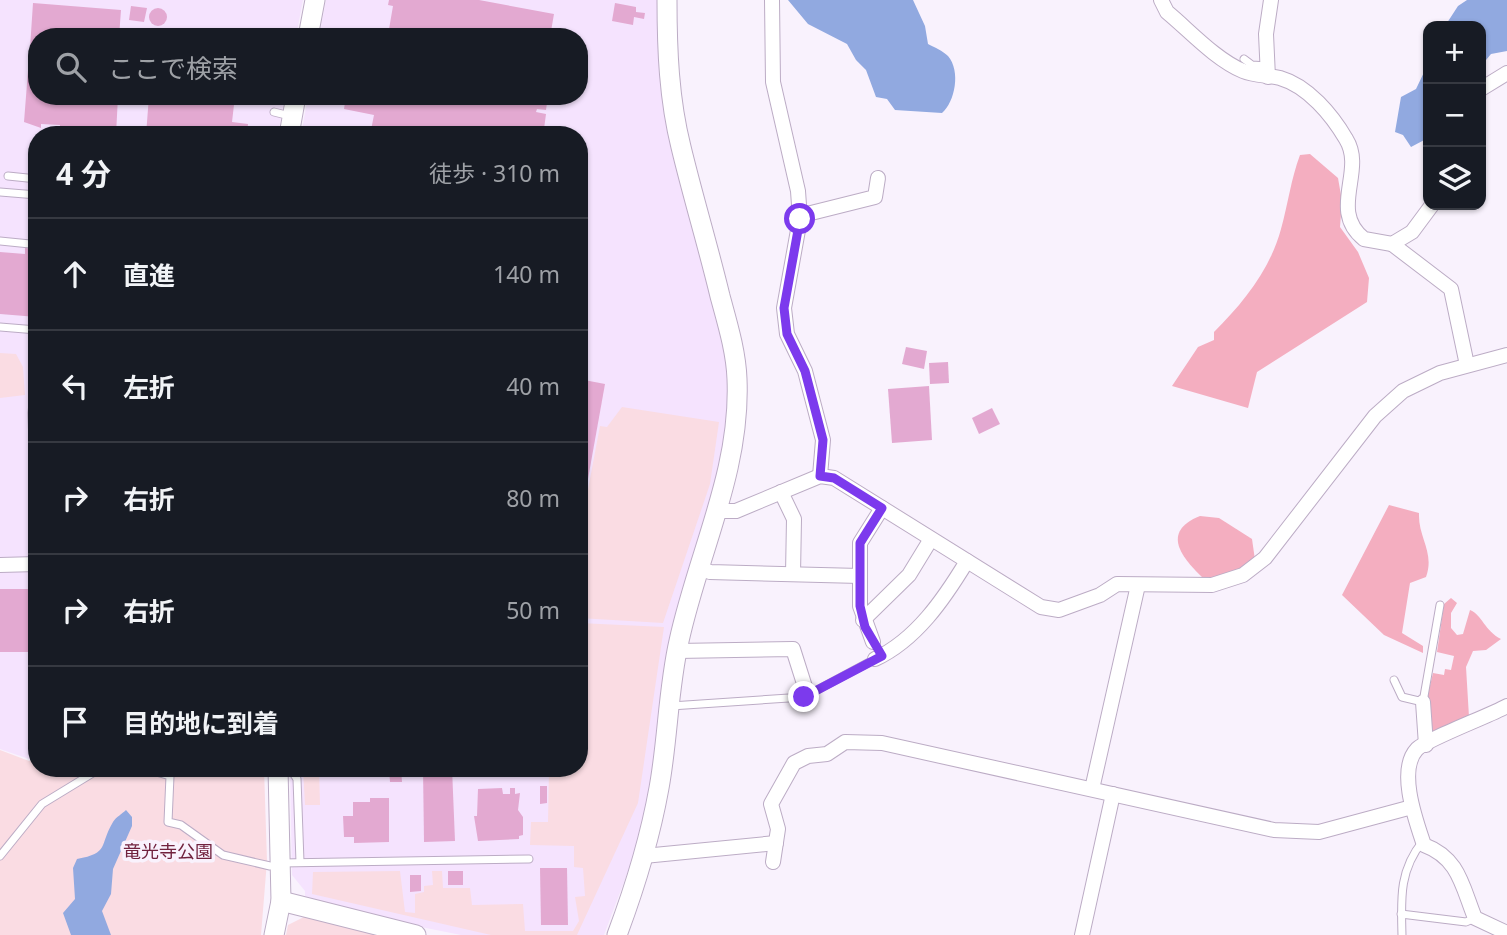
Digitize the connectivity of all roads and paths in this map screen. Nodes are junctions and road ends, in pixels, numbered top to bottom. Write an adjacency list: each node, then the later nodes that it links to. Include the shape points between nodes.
1 (314, 0): 7 (street)
2 (667, 0): 29 (street, via 667,64 680,145 737,377 729,471)
3 (772, 0): 18 (street, via 773,82 798,191)
4 (1149, 0): 6 (street)
5 (1271, 0): 9 (street, via 1265,34)
6 (1163, 3): 9 (street, via 1167,12 1242,71)
7 (309, 28)
8 (1244, 59): 9 (lane)
9 (1268, 72): 21 (street, via 1301,88 1332,116 1349,142 1352,157 1346,201 1354,227 1364,239)
10 (1507, 73): 11 (street)
11 (1486, 86)
12 (8, 176): 13 (lane)
13 (28, 177)
14 (878, 178): 18 (street, via 875,197)
15 (0, 192): 16 (lane)
16 (28, 194)
17 (1429, 210): 21 (street, via 1412,232)
18 (799, 216): 26 (street, via 784,308 787,334 805,371 823,440)
19 (0, 241): 20 (lane)
20 (28, 244)
21 (1392, 244): 25 (street, via 1451,289)
22 (0, 327): 23 (lane)
23 (28, 329)
24 (1507, 355): 25 (street)
25 (1467, 365): 37 (street, via 1403,391 1375,415 1265,558 1243,575 1212,585)
26 (820, 476): 27 (street); 28 (street, via 834,478)
27 (781, 492): 29 (street, via 736,511); 35 (street, via 794,519)
28 (882, 508): 30 (street); 36 (street, via 860,543)
29 (719, 511): 34 (street)
30 (931, 539): 31 (street); 39 (street, via 909,575)
31 (967, 561): 37 (street, via 1041,607 1059,610 1117,584); 42 (street, via 946,596 897,649)
32 (28, 564): 33 (street)
33 (0, 565)
34 (698, 568): 35 (street); 41 (street)
35 (793, 574): 36 (street)
36 (860, 576): 39 (street)
37 (1138, 585): 53 (street)
38 (1440, 605): 45 (lane)
39 (863, 620): 40 (street)
40 (873, 642): 42 (lane)
41 (677, 650): 44 (street, via 793,649); 46 (street)
42 (879, 657): 46 (lane, via 804,697)
43 (1394, 680): 45 (lane, via 1402,697)
44 (806, 690)
45 (1423, 702): 48 (street)
46 (670, 706): 59 (street)
47 (1507, 706): 48 (street)
48 (1426, 745): 55 (street, via 1418,748 1408,766)
49 (86, 777): 58 (lane, via 42,804)
50 (170, 777): 63 (lane, via 168,821 223,855)
51 (278, 777): 63 (street)
52 (296, 777): 61 (lane)
53 (1091, 789): 54 (street); 57 (street, via 882,743 845,742 827,754 794,763 771,804 778,830)
54 (1113, 794): 55 (street, via 1274,830 1319,832); 71 (street)
55 (1412, 807): 56 (street)
56 (1423, 841): 65 (lane, via 1409,857 1402,877); 66 (street, via 1443,852 1454,866)
57 (776, 843): 59 (street); 62 (street)
58 (0, 856)
59 (644, 856): 70 (street)
60 (529, 859): 61 (lane)
61 (300, 862): 63 (lane)
62 (772, 862)
63 (275, 864): 64 (street)
64 (282, 901): 68 (street); 69 (street)
65 (1401, 914): 66 (lane, via 1466,922); 72 (lane)
66 (1475, 918): 67 (street)
67 (1507, 933)
68 (274, 935)
69 (416, 935)
70 (617, 935)
71 (1082, 935)
72 (1402, 935)

